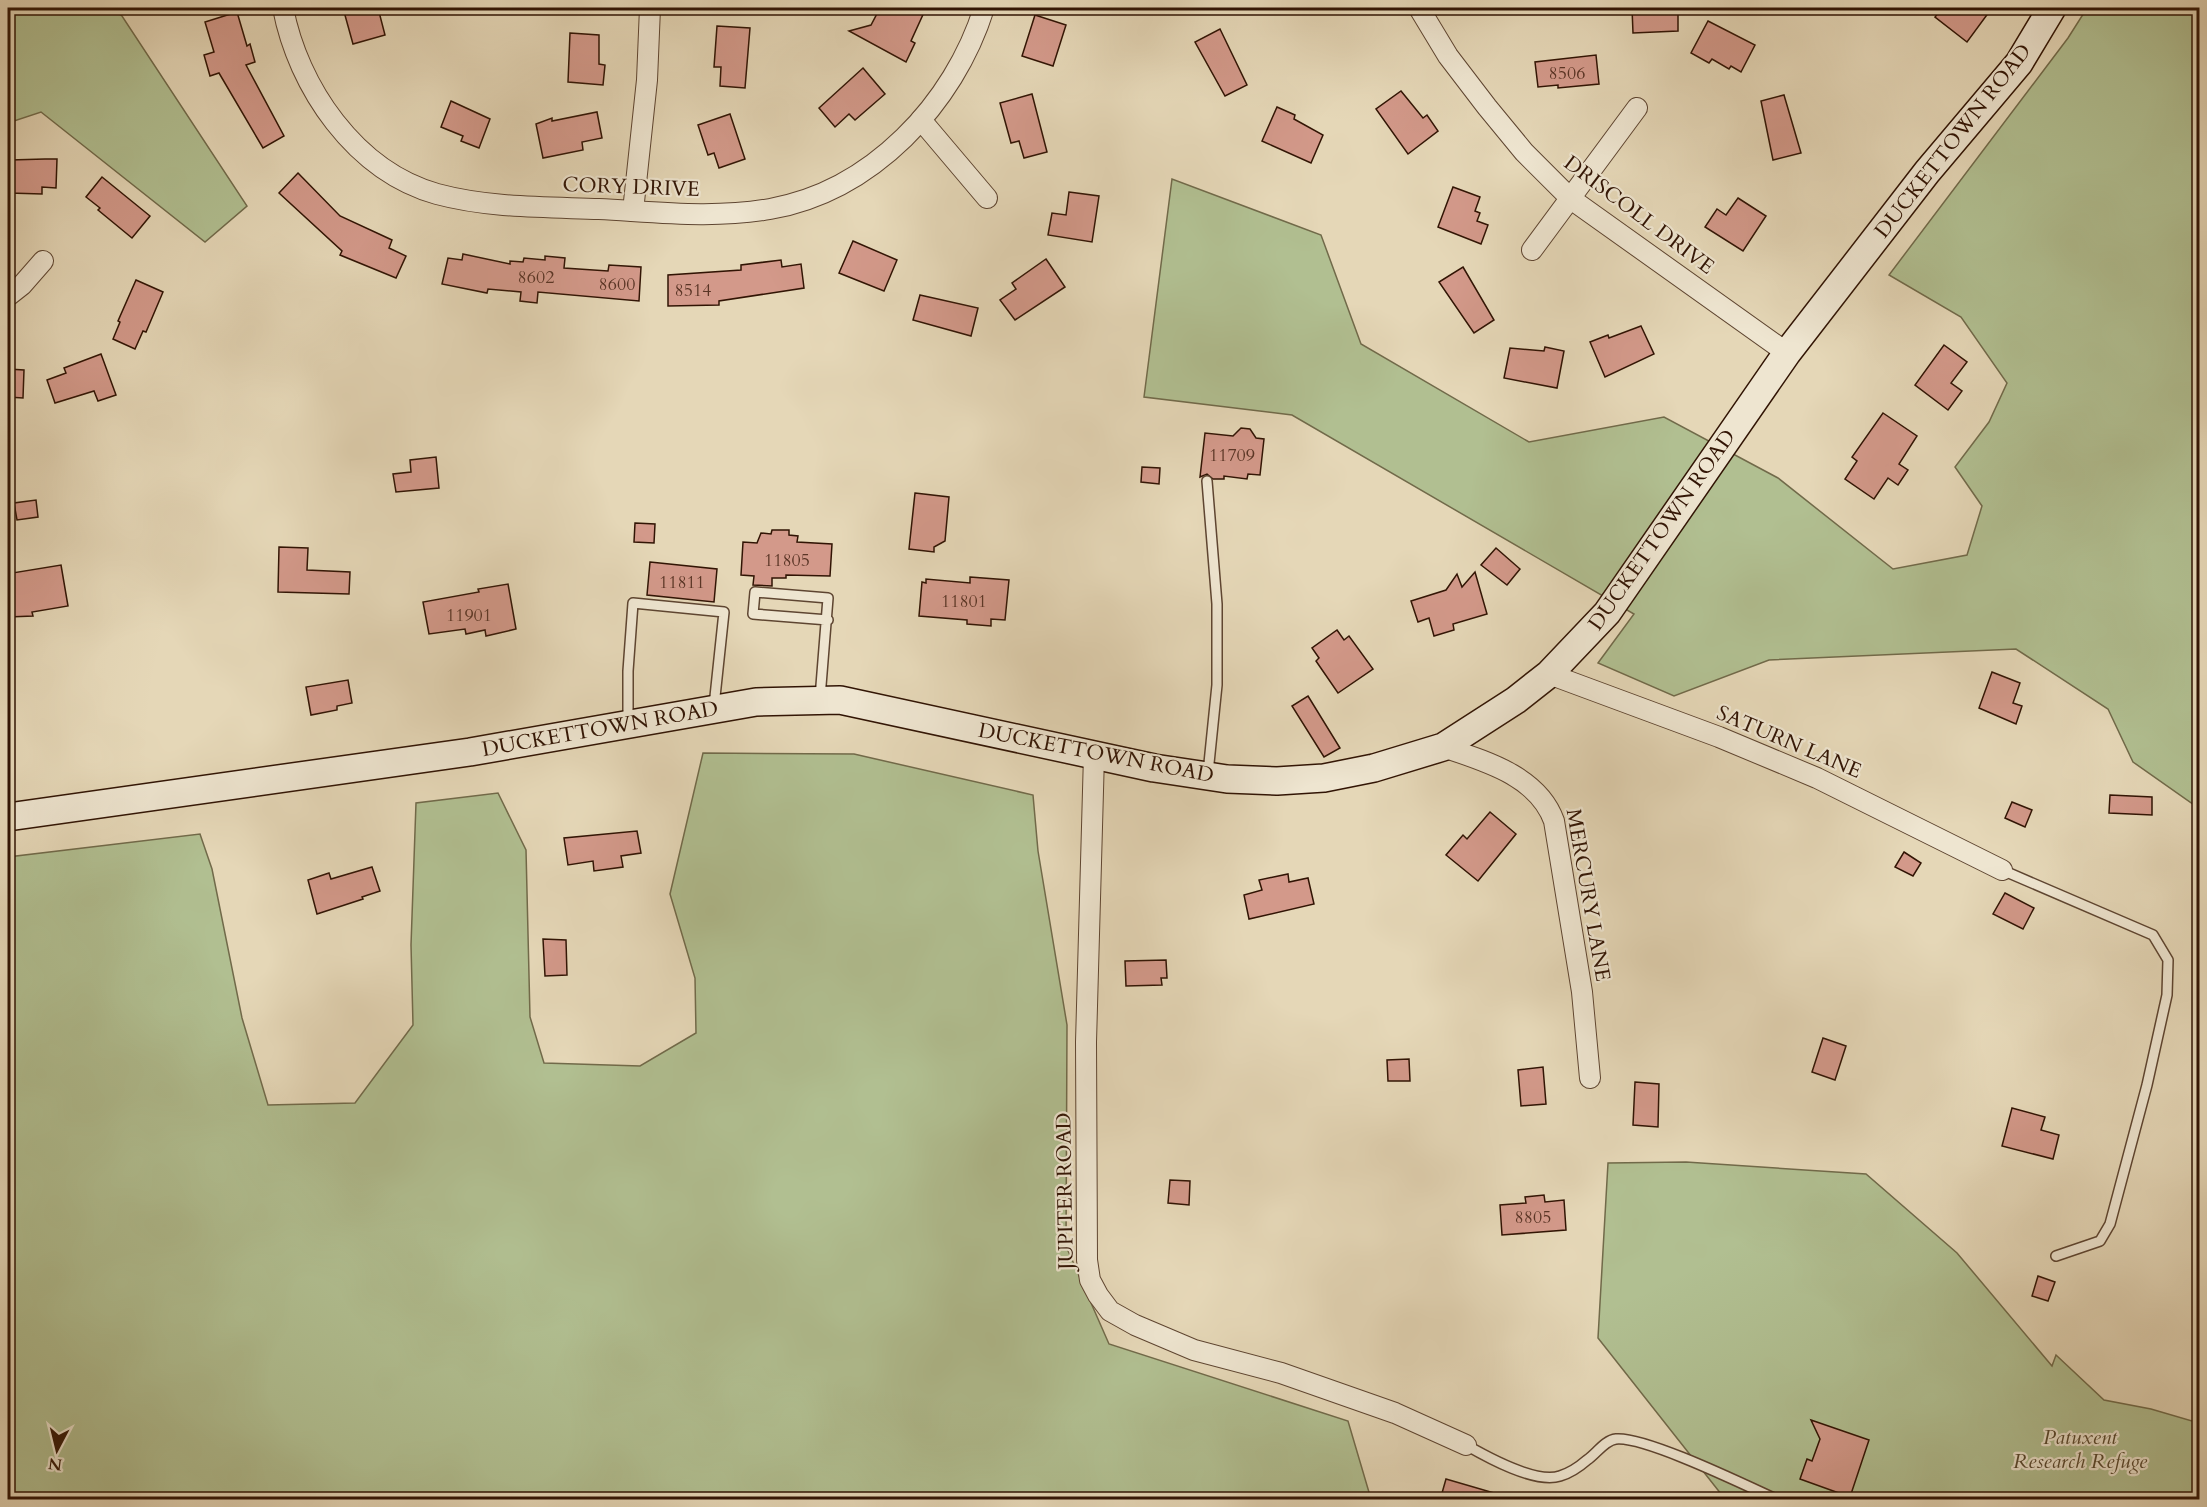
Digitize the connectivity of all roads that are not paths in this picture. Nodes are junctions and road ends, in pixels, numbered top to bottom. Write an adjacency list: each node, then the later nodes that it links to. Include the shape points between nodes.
1 (283, 8): 10 (street, CORY DRIVE, via 300,63 329,115 366,154 405,181 436,194 485,203)
2 (650, 8): 10 (street, via 647,80)
3 (984, 8): 7 (street, CORY DRIVE, via 957,68)
4 (1419, 8): 9 (street, DRISCOLL DRIVE, via 1486,107)
5 (2052, 8): 14 (street, DUCKETTOWN ROAD, via 2019,63 1927,172)
6 (1637, 108): 9 (street)
7 (921, 120): 8 (street); 10 (street, CORY DRIVE, via 868,170 800,201 746,212)
8 (987, 198)
9 (1571, 199): 11 (street); 14 (street, DRISCOLL DRIVE)
10 (633, 211)
11 (1532, 250)
12 (43, 261): 13 (street)
13 (8, 296)
14 (1787, 353): 17 (street, DUCKETTOWN ROAD, via 1608,613)
15 (1206, 481): 23 (lane, via 1218,604 1217,685)
16 (828, 620): 16 (lane, via 828,598 754,592 753,614); 18 (lane)
17 (1549, 674): 21 (street, DUCKETTOWN ROAD, via 1501,711); 25 (street, SATURN LANE, via 1817,778)
18 (820, 700): 19 (street, DUCKETTOWN ROAD, via 756,702); 22 (street, DUCKETTOWN ROAD, via 840,700)
19 (714, 710): 20 (street, DUCKETTOWN ROAD); 20 (lane, via 724,612 633,603)
20 (628, 725): 24 (street, DUCKETTOWN ROAD, via 470,752)
21 (1443, 747): 23 (street, DUCKETTOWN ROAD, via 1324,778 1277,781); 26 (street, MERCURY LANE, via 1524,782 1548,806 1554,821 1582,992)
22 (1094, 755): 23 (street, DUCKETTOWN ROAD); 28 (street, JUPITER ROAD, via 1086,1042 1087,1260 1090,1280 1098,1295 1110,1311 1194,1350 1343,1394)
23 (1207, 776)
24 (8, 817)
25 (2002, 870): 27 (lane, via 2153,935 2168,960 2167,995 2110,1224 2100,1241)
26 (1590, 1078)
27 (2056, 1256)
28 (1466, 1445): 29 (lane, via 1514,1468 1543,1477 1558,1477 1577,1468 1608,1441 1628,1440 1659,1449)
29 (1778, 1500)

